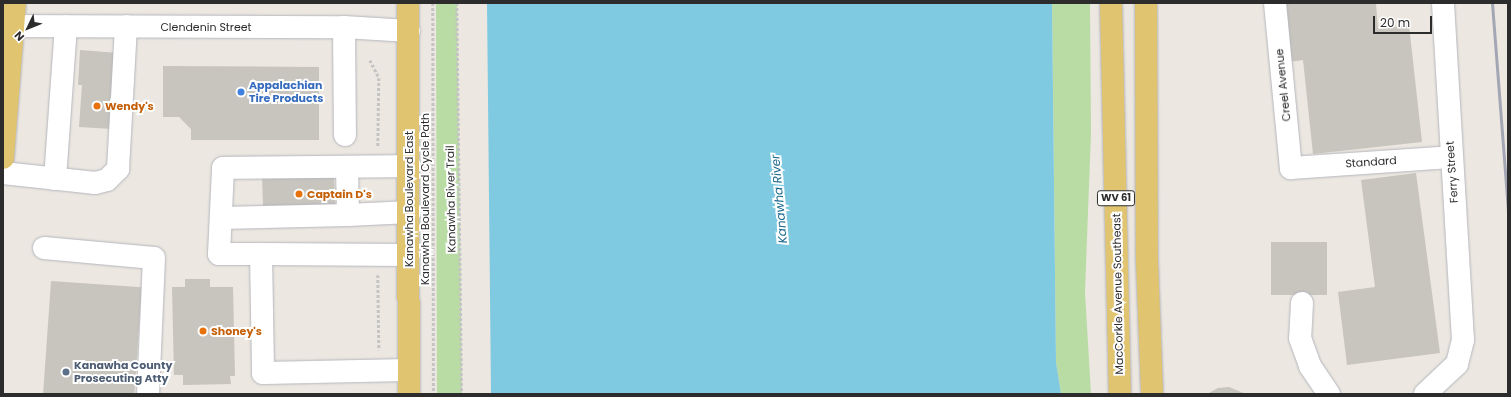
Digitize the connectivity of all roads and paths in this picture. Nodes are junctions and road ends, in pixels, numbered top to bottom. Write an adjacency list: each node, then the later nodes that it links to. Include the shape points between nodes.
1 (16, 3): 9 (main road)
2 (408, 3): 13 (main road, Kanawha Boulevard East)
3 (433, 3): 32 (path, Kanawha Boulevard Cycle Path)
4 (457, 3): 33 (path, Kanawha River Trail)
5 (1111, 3): 34 (main road, MacCorkle Avenue Southeast / WV 61)
6 (1146, 3): 35 (main road, WV 61, via 1147,261)
7 (1275, 3): 19 (street, Creel Avenue)
8 (1443, 3): 15 (street, Ferry Street)
9 (8, 26): 10 (street, Clendenin Street); 16 (main road)
10 (66, 26): 11 (street, Clendenin Street); 21 (street)
11 (126, 26): 12 (street, Clendenin Street); 21 (street, via 118,169 107,180 95,183)
12 (344, 27): 13 (street, Clendenin Street); 14 (street)
13 (409, 31): 17 (main road, Kanawha Boulevard East)
14 (345, 135)
15 (1450, 157): 19 (street, Standard); 37 (street, Ferry Street, via 1463,340 1457,364)
16 (3, 158)
17 (410, 166): 18 (street); 22 (main road, Kanawha Boulevard East)
18 (347, 167): 23 (street); 24 (street, via 223,168)
19 (1291, 168)
20 (3, 173): 21 (street)
21 (55, 179)
22 (410, 212): 23 (street); 27 (main road, Kanawha Boulevard East)
23 (348, 215): 24 (street)
24 (221, 218): 26 (street, via 219,254)
25 (44, 248): 30 (street, via 154,258)
26 (261, 254): 27 (street); 29 (street, via 263,373)
27 (408, 255): 29 (main road, Kanawha Boulevard East)
28 (1302, 304): 36 (street, via 1300,338 1310,366)
29 (409, 370): 31 (main road, Kanawha Boulevard East)
30 (148, 394)
31 (409, 394)
32 (434, 394)
33 (462, 394)
34 (1120, 394)
35 (1152, 394)
36 (1329, 394)
37 (1425, 394)

